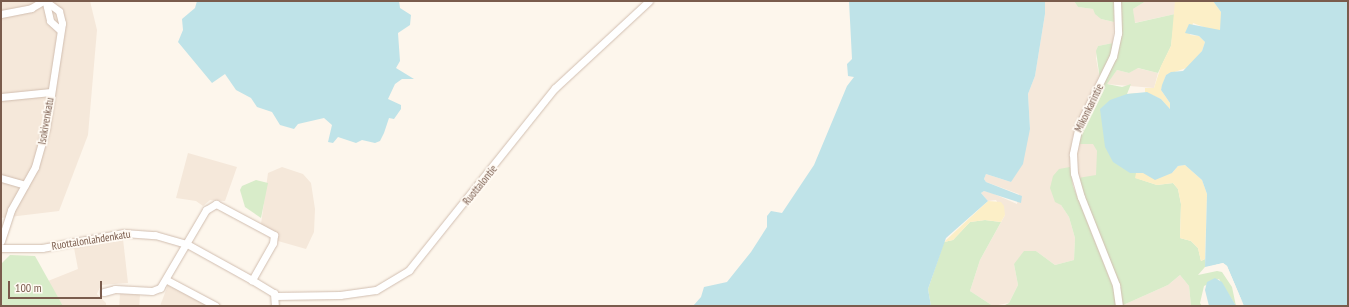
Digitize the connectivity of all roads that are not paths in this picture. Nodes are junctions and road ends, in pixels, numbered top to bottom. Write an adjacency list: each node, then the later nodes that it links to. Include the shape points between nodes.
1 (649, 1): 16 (street, Ruottalontie, via 556,88 410,270 387,285 365,292)
2 (1117, 1): 19 (street, Mikonkarintie, via 1118,33 1113,56 1079,125 1073,154 1081,197 1116,285)
3 (45, 2): 4 (street, via 31,8); 5 (street, via 50,21); 5 (street, Isokivenkatu, via 59,11)
4 (1, 14)
5 (60, 30): 6 (street, Isokivenkatu)
6 (51, 92): 7 (street); 9 (street, Isokivenkatu, via 43,142 35,167)
7 (1, 97)
8 (1, 178): 9 (street)
9 (25, 185): 10 (street, Isokivenkatu, via 12,210)
10 (1, 241)
11 (187, 244): 12 (street, Ruottalonlahdenkatu, via 155,235 134,233 42,248); 13 (street); 14 (street, Ruottalonlahdenkatu); 14 (street, via 209,206 216,204 226,207 274,237)
12 (1, 248)
13 (167, 280): 15 (street, via 160,288 152,290 140,288); 17 (street)
14 (252, 280): 16 (street, Ruottalonlahdenkatu)
15 (104, 292)
16 (276, 296): 18 (street)
17 (216, 306)
18 (275, 306)
19 (1119, 306)

